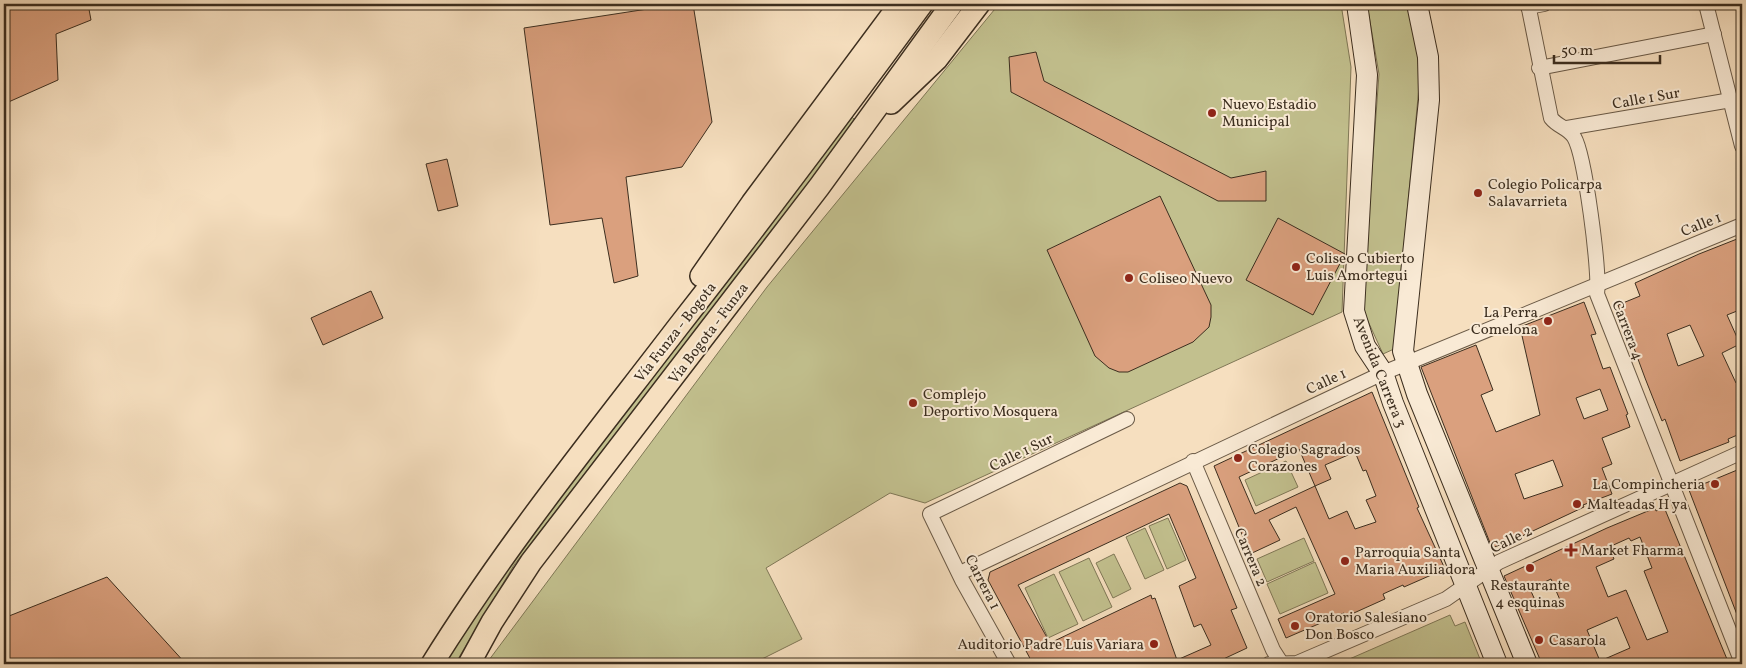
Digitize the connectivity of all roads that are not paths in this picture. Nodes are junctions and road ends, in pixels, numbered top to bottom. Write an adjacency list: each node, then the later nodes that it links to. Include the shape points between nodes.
1 (900, 4): 20 (main road, via 752,203 685,299)
2 (922, 4): 20 (main road, Vía Funza - Bogota, via 799,172)
3 (952, 4): 13 (main road, Vía Bogota - Funza)
4 (979, 4): 13 (main road, via 937,59 907,90)
5 (1357, 4): 19 (main road, Avenida Carrera 3, via 1367,75 1354,311 1365,346)
6 (1418, 4): 18 (main road, Avenida Carrera 3, via 1428,57 1429,100 1403,351)
7 (1544, 4): 9 (street)
8 (1706, 4): 10 (street)
9 (1528, 5): 11 (street, Carrera 4)
10 (1714, 34): 11 (street); 12 (street)
11 (1540, 68): 14 (street, Carrera 4, via 1551,118)
12 (1730, 100): 14 (street, Calle 1 Sur); 15 (street)
13 (862, 127): 31 (main road, Vía Bogota - Funza, via 659,398 531,562)
14 (1567, 128): 17 (street, Carrera 4, via 1575,139 1589,204)
15 (1742, 146)
16 (1742, 225): 17 (street, Calle 1)
17 (1598, 285): 18 (street, Calle 1); 24 (street, Carrera 4, via 1597,294)
18 (1405, 363): 19 (street, Calle 1); 26 (main road, Avenida Carrera 3)
19 (1383, 373): 23 (street, Calle 1); 28 (main road, Avenida Carrera 3)
20 (622, 400): 30 (main road, Vía Funza - Bogota, via 518,534)
21 (1127, 420): 25 (street, Calle 1 Sur)
22 (1742, 452): 24 (street, Calle 2)
23 (1193, 461): 27 (street, Calle 1); 33 (street, Carrera 2)
24 (1672, 483): 26 (street, Calle 2); 29 (street, Carrera 4)
25 (930, 514): 27 (street, Carrera 1)
26 (1488, 569): 28 (street, Calle 2); 35 (main road, Avenida Carrera 3)
27 (960, 573): 32 (street, Carrera 1)
28 (1466, 587): 33 (street, Calle 2, via 1446,599 1303,661); 34 (main road, Avenida Carrera 3)
29 (1742, 663)
30 (432, 664)
31 (469, 664)
32 (1009, 664)
33 (1278, 664)
34 (1497, 664)
35 (1527, 664)

